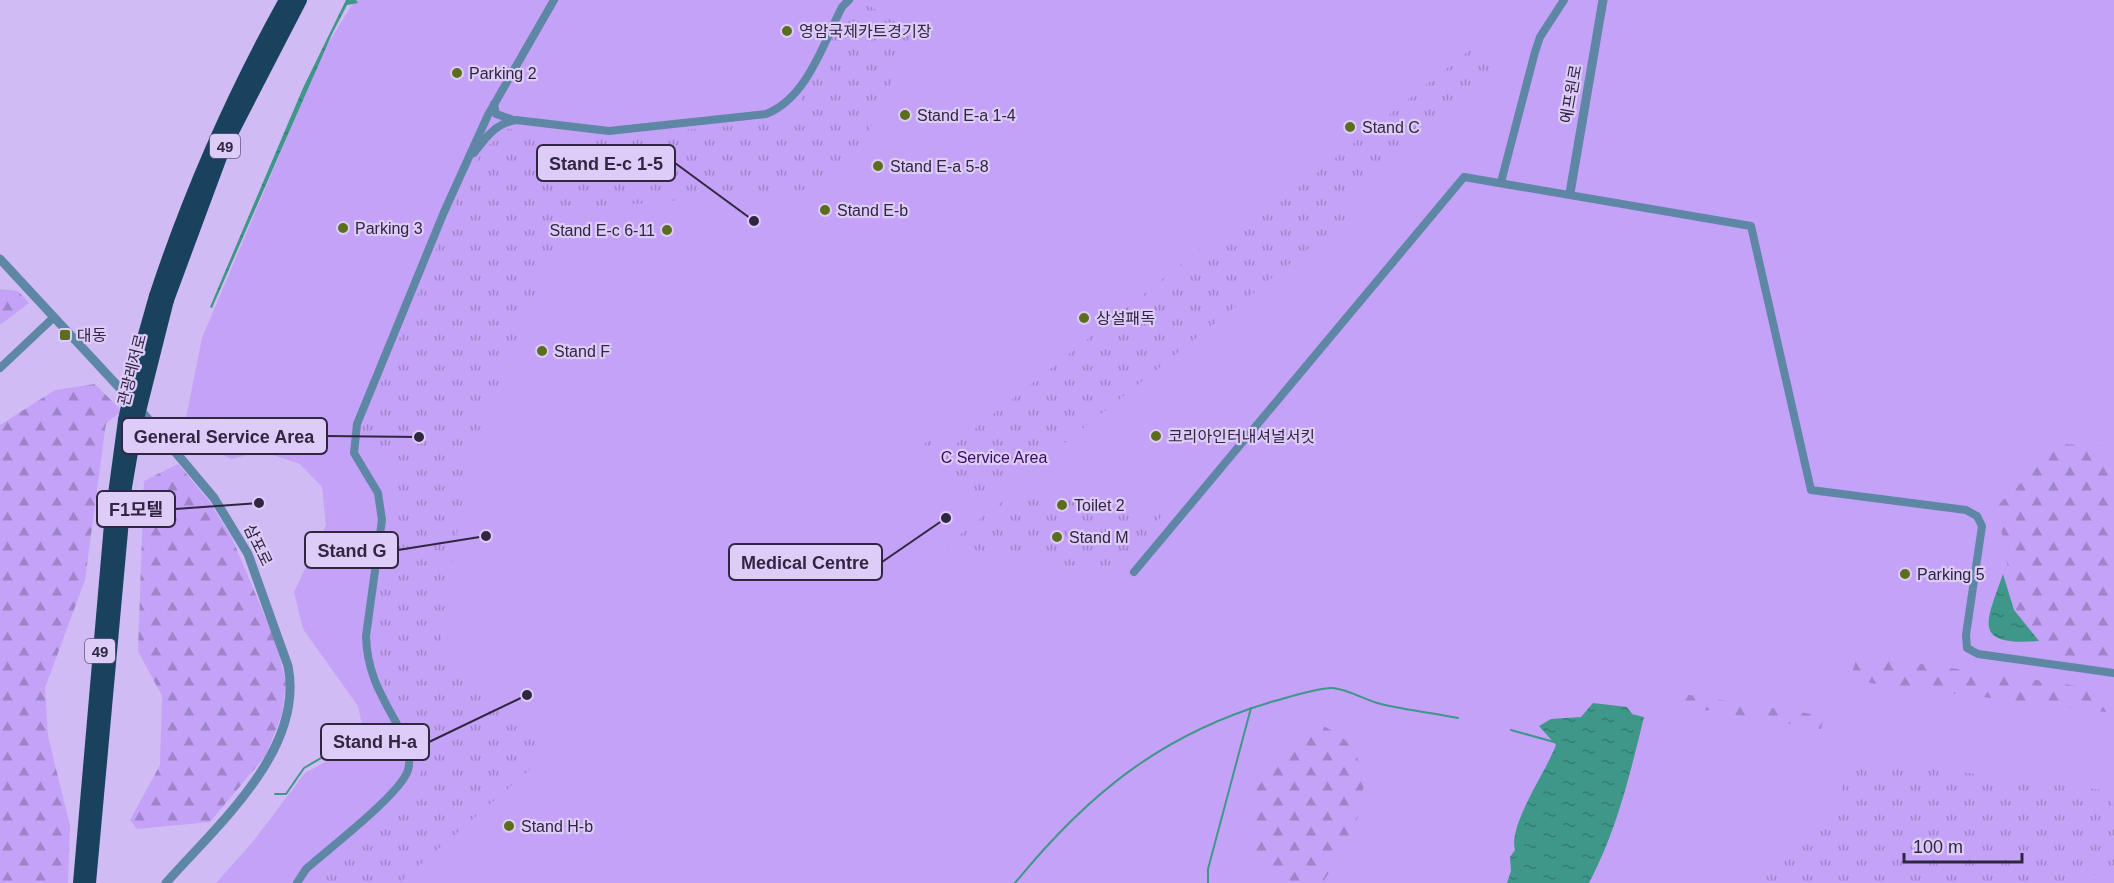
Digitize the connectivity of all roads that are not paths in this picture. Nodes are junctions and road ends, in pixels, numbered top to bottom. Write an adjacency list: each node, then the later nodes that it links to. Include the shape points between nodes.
1 (286, 0): 13 (highway, 관광레저로 / 49, via 253,59 204,164 179,227)
2 (300, 0): 13 (highway, 관광레저로 / 49, via 223,149)
3 (554, 0): 7 (street)
4 (849, 0): 8 (street, via 795,95 766,114 609,131)
5 (1564, 0): 10 (street, via 1534,52)
6 (1603, 0): 11 (street, 에프원로)
7 (495, 103): 8 (street, via 496,114); 9 (street)
8 (516, 120): 9 (street, via 504,122 487,136)
9 (465, 166): 22 (street, via 363,406 354,444 358,461 378,493 382,508 367,655 377,691 406,741 408,769 393,792 306,869)
10 (1501, 182): 11 (street); 17 (street, via 1464,177)
11 (1570, 193): 18 (street, via 1751,226 1811,490 1966,510 1977,516 1982,526 1966,648 1978,654)
12 (0, 259): 14 (street, 삼포로)
13 (162, 298): 16 (highway, 관광레저로 / 49, bridge, via 139,356)
14 (53, 318): 15 (street); 21 (street, 삼포로, via 141,411 227,517 248,554 290,674 290,710 269,760)
15 (0, 368)
16 (130, 422): 19 (highway, 관광레저로 / 49, via 111,524); 20 (highway, 관광레저로 / 49)
17 (1134, 572)
18 (2114, 673)
19 (80, 883)
20 (89, 883)
21 (166, 883)
22 (297, 883)

